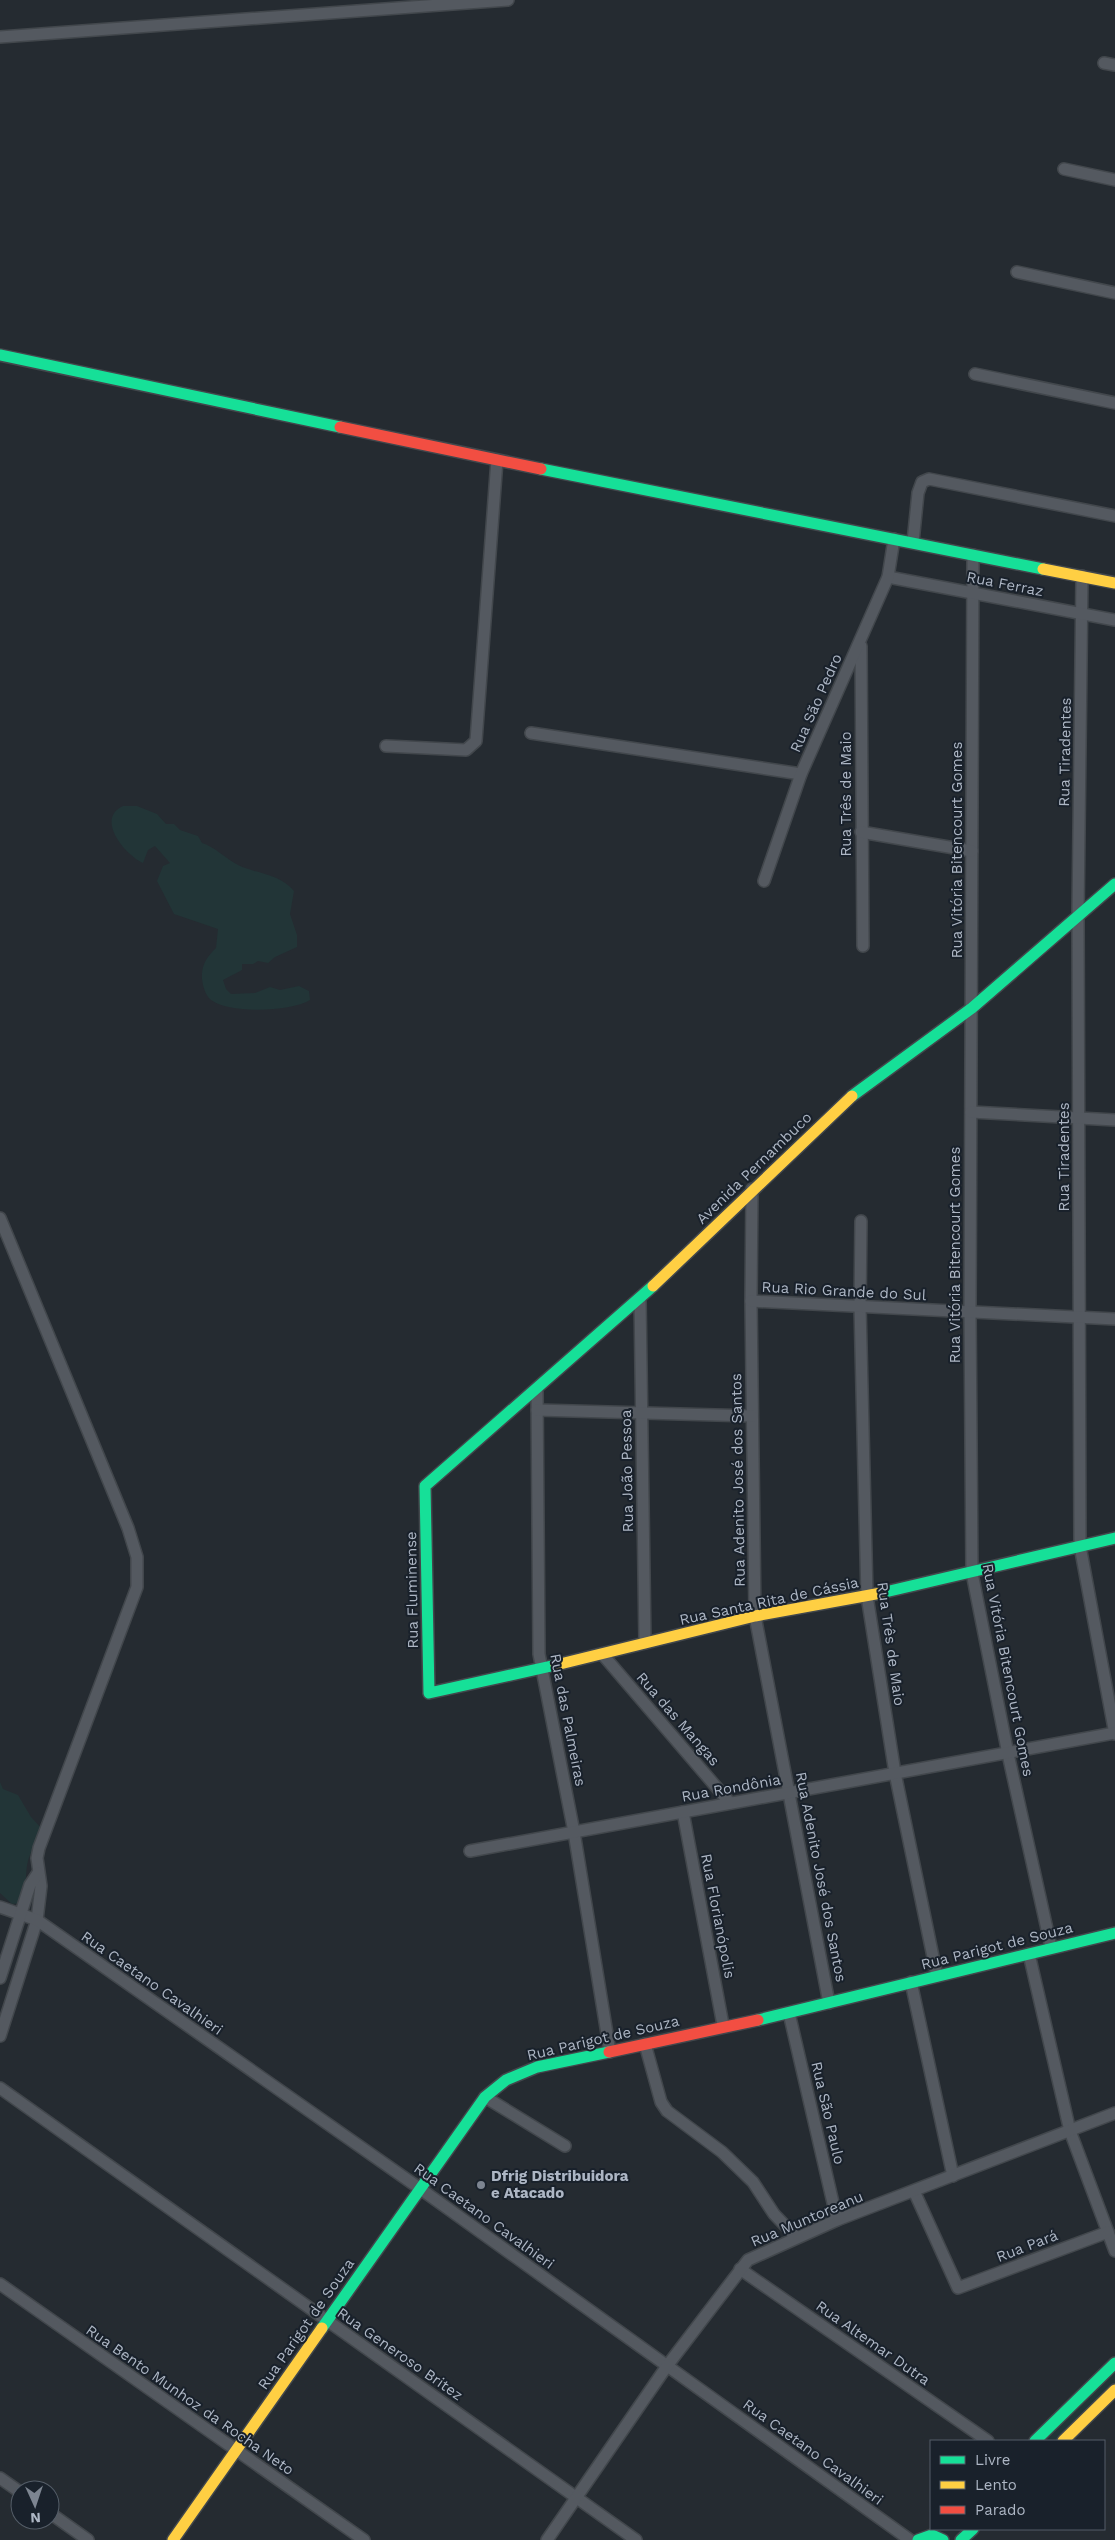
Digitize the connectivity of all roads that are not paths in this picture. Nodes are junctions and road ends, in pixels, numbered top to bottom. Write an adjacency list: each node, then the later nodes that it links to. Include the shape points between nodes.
1 (508, 0): 2 (street)
2 (0, 37)
3 (1064, 169): 4 (street)
4 (1115, 180)
5 (1017, 272): 6 (street)
6 (1115, 293)
7 (0, 355): 10 (street)
8 (975, 374): 9 (street)
9 (1115, 403)
10 (497, 460): 12 (street); 23 (street, via 476,741 466,750)
11 (1115, 516): 13 (street, via 929,479 922,482 918,493)
12 (894, 538): 13 (street); 16 (street, Rua São Pedro)
13 (912, 542): 14 (street)
14 (973, 554): 15 (street); 18 (street, Rua Vitória Bitencourt Gomes)
15 (1082, 576): 17 (street); 19 (street, Rua Tiradentes)
16 (888, 577): 18 (street, Rua Ferraz); 21 (street, Rua São Pedro)
17 (1115, 583)
18 (975, 593): 19 (street, Rua Ferraz); 26 (street, Rua Vitória Bitencourt Gomes)
19 (1081, 614): 20 (street, Rua Ferraz); 29 (street, Rua Tiradentes)
20 (1115, 620)
21 (861, 642): 24 (street, Rua São Pedro); 25 (street, Rua Três de Maio)
22 (531, 733): 24 (street)
23 (386, 746)
24 (801, 774): 27 (street, Rua São Pedro)
25 (861, 832): 26 (street); 30 (street, Rua Três de Maio)
26 (972, 851): 31 (street, Rua Vitória Bitencourt Gomes)
27 (764, 881)
28 (1115, 884): 29 (street, Avenida Pernambuco)
29 (1078, 915): 31 (street, Avenida Pernambuco); 33 (street, Rua Tiradentes)
30 (863, 946)
31 (972, 1008): 32 (street, Rua Vitória Bitencourt Gomes); 35 (street, Avenida Pernambuco, via 843,1103)
32 (971, 1112): 33 (street); 41 (street, Rua Vitória Bitencourt Gomes)
33 (1080, 1119): 34 (street); 42 (street, Rua Tiradentes)
34 (1115, 1120)
35 (752, 1189): 38 (street, Avenida Pernambuco); 39 (street, Rua Adenito José dos Santos)
36 (0, 1218): 66 (street, via 128,1528 138,1570 137,1587 40,1848)
37 (861, 1220): 40 (street, Rua Três de Maio)
38 (640, 1299): 44 (street, Avenida Pernambuco); 46 (street, Rua João Pessoa)
39 (751, 1301): 40 (street, Rua Rio Grande do Sul); 47 (street, Rua Adenito José dos Santos)
40 (860, 1306): 41 (street, Rua Rio Grande do Sul); 52 (street, Rua Três de Maio)
41 (970, 1312): 42 (street, Rua Rio Grande do Sul); 51 (street, Rua Vitória Bitencourt Gomes)
42 (1079, 1318): 43 (street, Rua Rio Grande do Sul); 50 (street, Rua Tiradentes)
43 (1115, 1319)
44 (537, 1390): 45 (street, Rua das Palmeiras); 48 (street, Avenida Pernambuco)
45 (537, 1410): 46 (street); 56 (street, Rua das Palmeiras, via 539,1654)
46 (641, 1414): 47 (street); 54 (street, Rua João Pessoa)
47 (752, 1416): 53 (street, Rua Adenito José dos Santos)
48 (425, 1486): 57 (street, Rua Fluminense)
49 (1115, 1538): 50 (street, Rua Santa Rita de Cássia)
50 (1080, 1546): 51 (street, Rua Santa Rita de Cássia); 58 (street, Rua Tiradentes)
51 (972, 1573): 52 (street, Rua Santa Rita de Cássia); 59 (street, Rua Vitória Bitencourt Gomes)
52 (867, 1596): 53 (street, Rua Santa Rita de Cássia); 60 (street, Rua Três de Maio)
53 (755, 1616): 54 (street, Rua Santa Rita de Cássia); 61 (street, Rua Adenito José dos Santos)
54 (646, 1642): 55 (street, Rua Santa Rita de Cássia)
55 (603, 1655): 56 (street, Rua Santa Rita de Cássia); 62 (street, Rua das Mangas)
56 (544, 1668): 57 (street, Rua Santa Rita de Cássia); 64 (street, Rua das Palmeiras)
57 (429, 1693)
58 (1115, 1733): 59 (street, Rua Rondônia)
59 (1008, 1754): 60 (street, Rua Rondônia); 71 (street, Rua Vitória Bitencourt Gomes)
60 (895, 1773): 61 (street, Rua Rondônia); 73 (street, Rua Três de Maio)
61 (790, 1792): 62 (street, Rua Rondônia); 76 (street, Rua Adenito José dos Santos)
62 (730, 1803): 63 (street, Rua Rondônia)
63 (683, 1812): 64 (street, Rua Rondônia); 78 (street, Rua Florianópolis)
64 (574, 1832): 65 (street, Rua Rondônia); 81 (street, Rua das Palmeiras)
65 (470, 1851)
66 (38, 1873): 68 (street, via 30,1885); 69 (street, via 41,1886)
67 (0, 1907): 68 (street, Rua Caetano Cavalhieri)
68 (21, 1914): 69 (street, Rua Caetano Cavalhieri); 74 (street)
69 (37, 1920): 79 (street); 88 (street, Rua Caetano Cavalhieri)
70 (1115, 1933): 71 (street, Rua Parigot de Souza)
71 (1051, 1947): 72 (street, Rua Parigot de Souza)
72 (1029, 1954): 73 (street, Rua Parigot de Souza); 85 (street)
73 (937, 1976): 75 (street, Rua Parigot de Souza)
74 (0, 1978)
75 (911, 1982): 76 (street, Rua Parigot de Souza); 87 (street)
76 (829, 2003): 77 (street, Rua Parigot de Souza)
77 (788, 2013): 78 (street, Rua Parigot de Souza); 90 (street, Rua São Paulo)
78 (723, 2025): 80 (street, Rua Parigot de Souza)
79 (1, 2029)
80 (645, 2044): 81 (street, Rua Parigot de Souza); 92 (street, via 661,2102 667,2111 691,2126 735,2164)
81 (610, 2052): 83 (street, Rua Parigot de Souza, via 537,2067 506,2080)
82 (0, 2088): 96 (street, Rua Generoso Britez)
83 (485, 2097): 86 (street); 88 (street, Rua Parigot de Souza)
84 (1115, 2113): 85 (street, Rua Muntoreanu)
85 (1070, 2131): 87 (street, Rua Muntoreanu); 91 (street)
86 (565, 2146)
87 (953, 2176): 89 (street, Rua Muntoreanu)
88 (422, 2190): 96 (street, Rua Parigot de Souza); 98 (street, Rua Caetano Cavalhieri)
89 (914, 2191): 90 (street, Rua Muntoreanu); 91 (street, Rua Pará, via 958,2288)
90 (837, 2220): 92 (street, Rua Muntoreanu)
91 (1108, 2232): 93 (street)
92 (796, 2237): 94 (street, Rua Muntoreanu, via 748,2260)
93 (1115, 2251)
94 (740, 2269): 98 (street, Rua Muntoreanu); 100 (street, Rua Altemar Dutra)
95 (0, 2284): 103 (street, Rua Bento Munhoz da Rocha Neto)
96 (326, 2320): 103 (street, Rua Parigot de Souza); 104 (street, Rua Generoso Britez)
97 (1115, 2364): 101 (street)
98 (667, 2366): 104 (street, Rua Muntoreanu); 113 (street, Rua Caetano Cavalhieri)
99 (1115, 2390): 102 (street)
100 (987, 2440)
101 (1036, 2440)
102 (1064, 2440)
103 (236, 2450): 109 (street, Rua Parigot de Souza); 110 (street, Rua Bento Munhoz da Rocha Neto)
104 (577, 2498): 111 (street, Rua Muntoreanu); 112 (street, Rua Generoso Britez)
105 (60, 2520): 108 (street)
106 (971, 2530): 115 (street)
107 (942, 2535): 114 (street)
108 (88, 2540)
109 (173, 2540)
110 (364, 2540)
111 (547, 2540)
112 (636, 2540)
113 (910, 2540)
114 (918, 2540)
115 (961, 2540)

